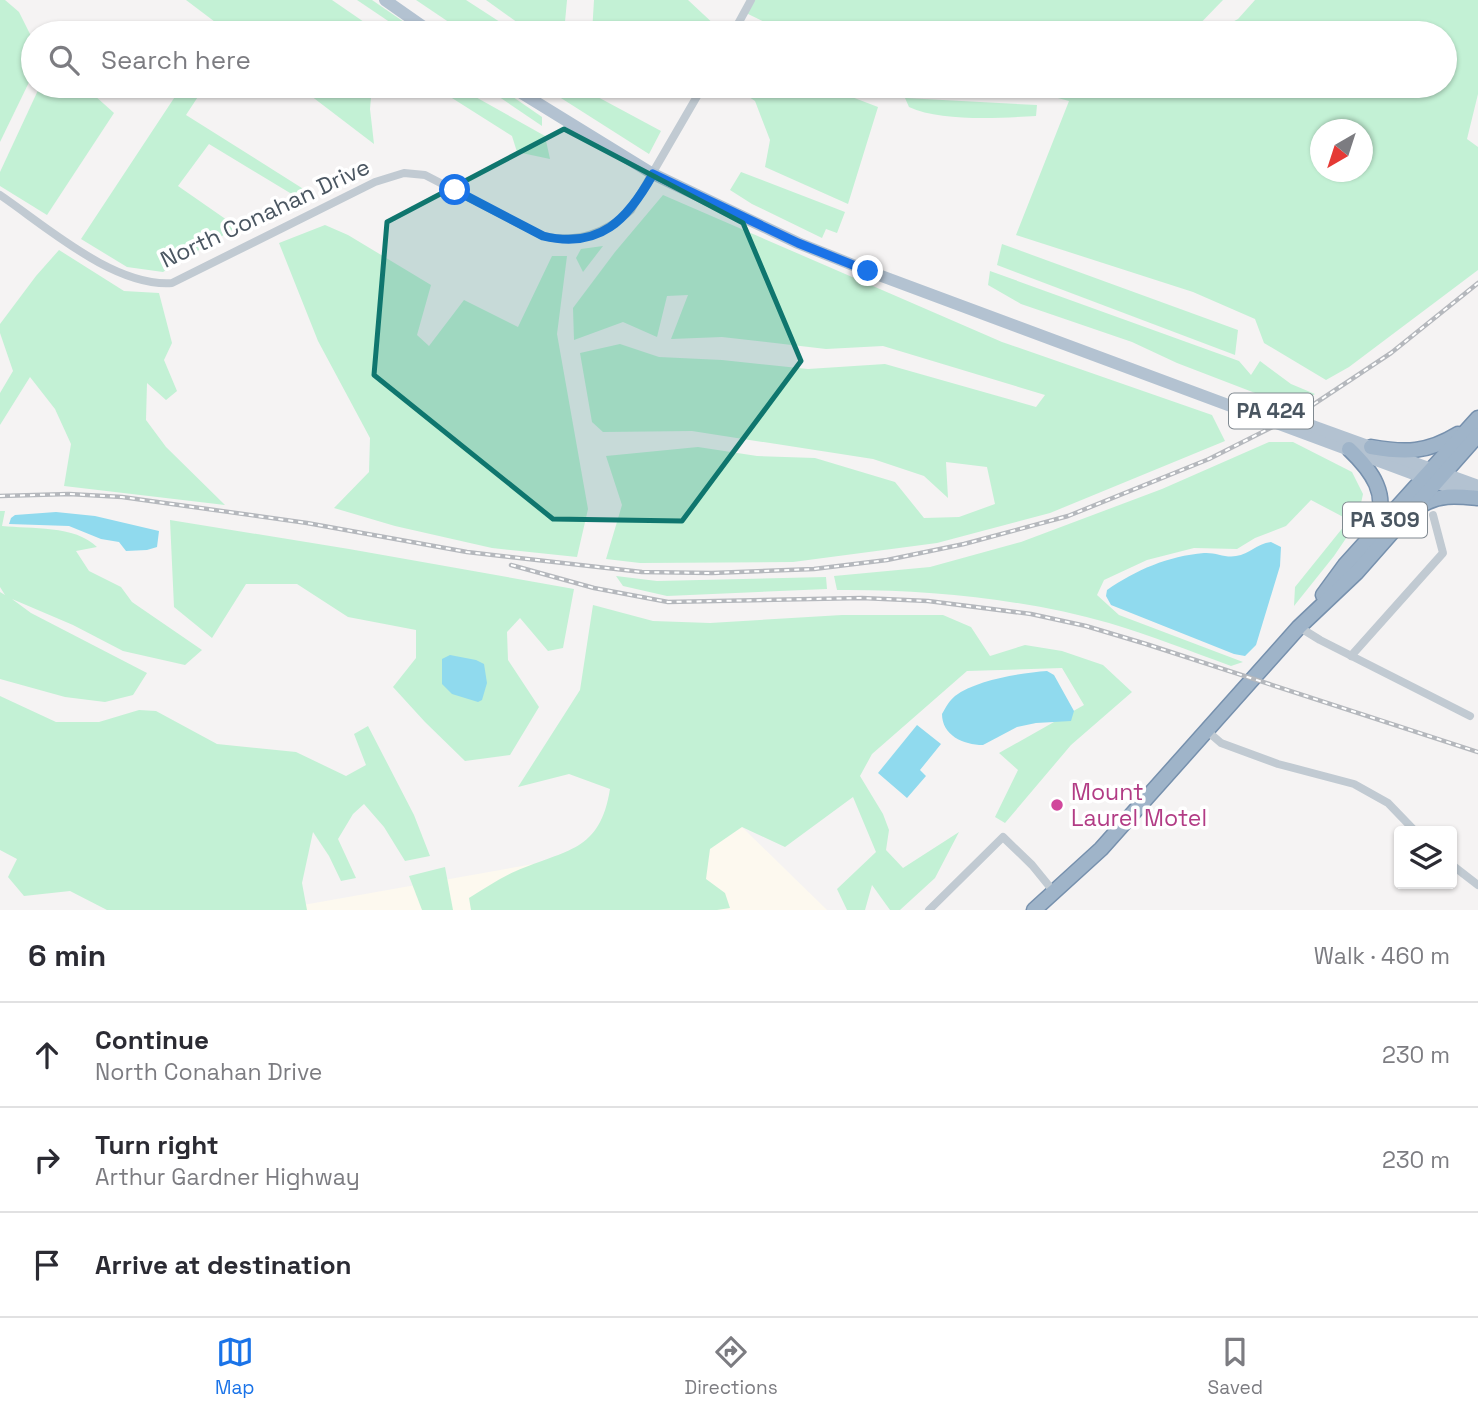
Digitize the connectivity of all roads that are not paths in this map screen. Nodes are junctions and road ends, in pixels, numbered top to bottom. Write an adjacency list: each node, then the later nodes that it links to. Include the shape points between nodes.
1 (385, 0): 3 (main road)
2 (751, 0): 4 (street)
3 (415, 21)
4 (740, 21)
5 (530, 98): 7 (main road, PA 424)
6 (696, 98): 7 (street, North Conahan Drive)
7 (653, 174): 8 (street, North Conahan Drive, via 617,224 600,233 553,239 425,175 404,173 375,181 172,282 153,284 111,270); 9 (main road, PA 424, via 798,243)
8 (0, 195)
9 (1062, 342): 11 (main road, PA 424); 12 (main road, PA 424)
10 (1476, 426): 11 (highway, via 1412,452); 13 (highway, PA 309)
11 (1371, 447): 13 (main road, PA 424)
12 (1349, 449): 13 (main road, PA 424); 18 (highway, via 1371,472 1380,496 1380,515)
13 (1434, 475): 14 (main road, PA 424); 15 (main road, PA 424); 16 (highway, PA 309); 18 (highway, PA 309)
14 (1478, 486)
15 (1478, 498): 16 (highway, via 1436,498)
16 (1409, 512): 19 (highway, PA 309, via 1356,573)
17 (1433, 515): 20 (street, via 1443,553)
18 (1369, 538): 19 (highway, PA 309)
19 (1299, 627): 20 (street); 22 (highway, PA 309)
20 (1351, 656): 21 (street)
21 (1470, 716)
22 (1206, 730): 23 (street, via 1222,743 1278,764 1354,784 1388,803); 26 (highway, PA 309, via 1101,849)
23 (1410, 826)
24 (1457, 869): 25 (street)
25 (1478, 885)
26 (1054, 892): 27 (street, via 1003,837); 28 (highway, PA 309)
27 (929, 910)
28 (1034, 910)

